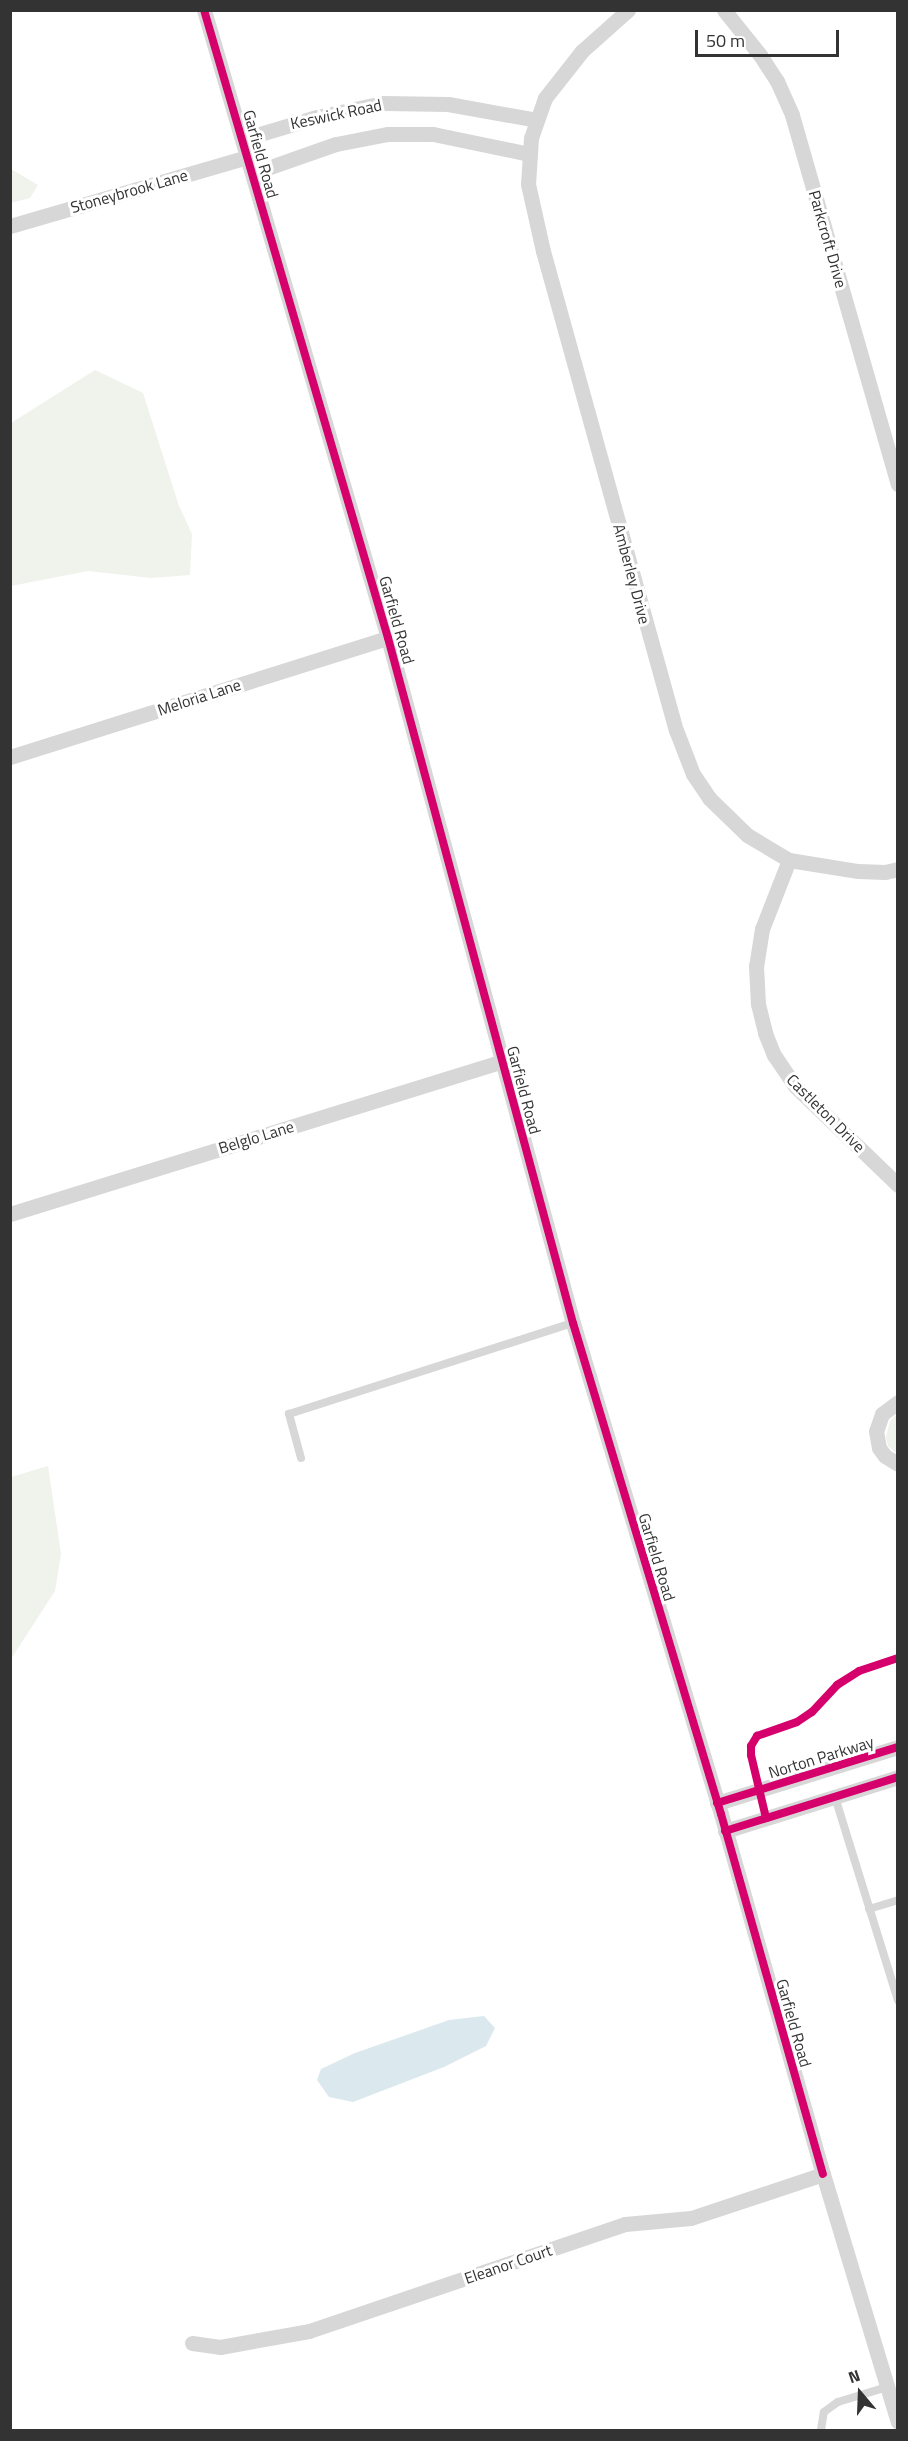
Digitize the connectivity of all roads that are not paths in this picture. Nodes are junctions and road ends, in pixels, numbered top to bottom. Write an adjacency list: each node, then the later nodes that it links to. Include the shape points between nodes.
1 (204, 10): 5 (street, Garfield Road)
2 (627, 10): 4 (street, Amberley Drive, via 564,70 545,98)
3 (724, 10): 10 (street, Parkcroft Drive, via 766,64 792,115)
4 (537, 120): 5 (street, Keswick Road, via 448,104 383,103); 6 (street, Amberley Drive)
5 (243, 140): 7 (street, Garfield Road)
6 (530, 154): 8 (street, Keswick Road, via 433,134 388,134 336,144); 13 (street, Amberley Drive, via 529,193 543,250 685,756 720,812 747,835)
7 (248, 157): 8 (street, Garfield Road); 9 (street, Stoneybrook Lane)
8 (253, 173): 11 (street, Garfield Road)
9 (10, 226)
10 (897, 484)
11 (388, 638): 12 (street, Meloria Lane); 15 (street, Garfield Road)
12 (10, 757)
13 (789, 860): 14 (street, Amberley Drive, via 858,871); 16 (street, Castleton Drive, via 762,929 756,966 758,1004 765,1033 774,1055 795,1086)
14 (897, 869)
15 (503, 1061): 17 (street, Belglo Lane); 18 (street, Garfield Road)
16 (897, 1185)
17 (10, 1214)
18 (573, 1323): 20 (lane, via 289,1414); 25 (street, Garfield Road)
19 (897, 1402): 21 (street, via 882,1414 876,1431 879,1448)
20 (301, 1458)
21 (897, 1464)
22 (897, 1747): 25 (street, Norton Parkway)
23 (897, 1777): 24 (street)
24 (835, 1797): 26 (street); 28 (lane)
25 (717, 1803): 26 (street, Garfield Road)
26 (725, 1831): 30 (street, Garfield Road)
27 (897, 1900): 28 (lane)
28 (869, 1909): 29 (lane)
29 (897, 2000)
30 (823, 2174): 31 (street, Eleanor Court, via 691,2218 625,2224 309,2331 220,2348); 32 (street, Garfield Road)
31 (192, 2343)
32 (887, 2387): 33 (street, Garfield Road); 34 (lane, via 838,2402 824,2412)
33 (897, 2422)
34 (821, 2430)

